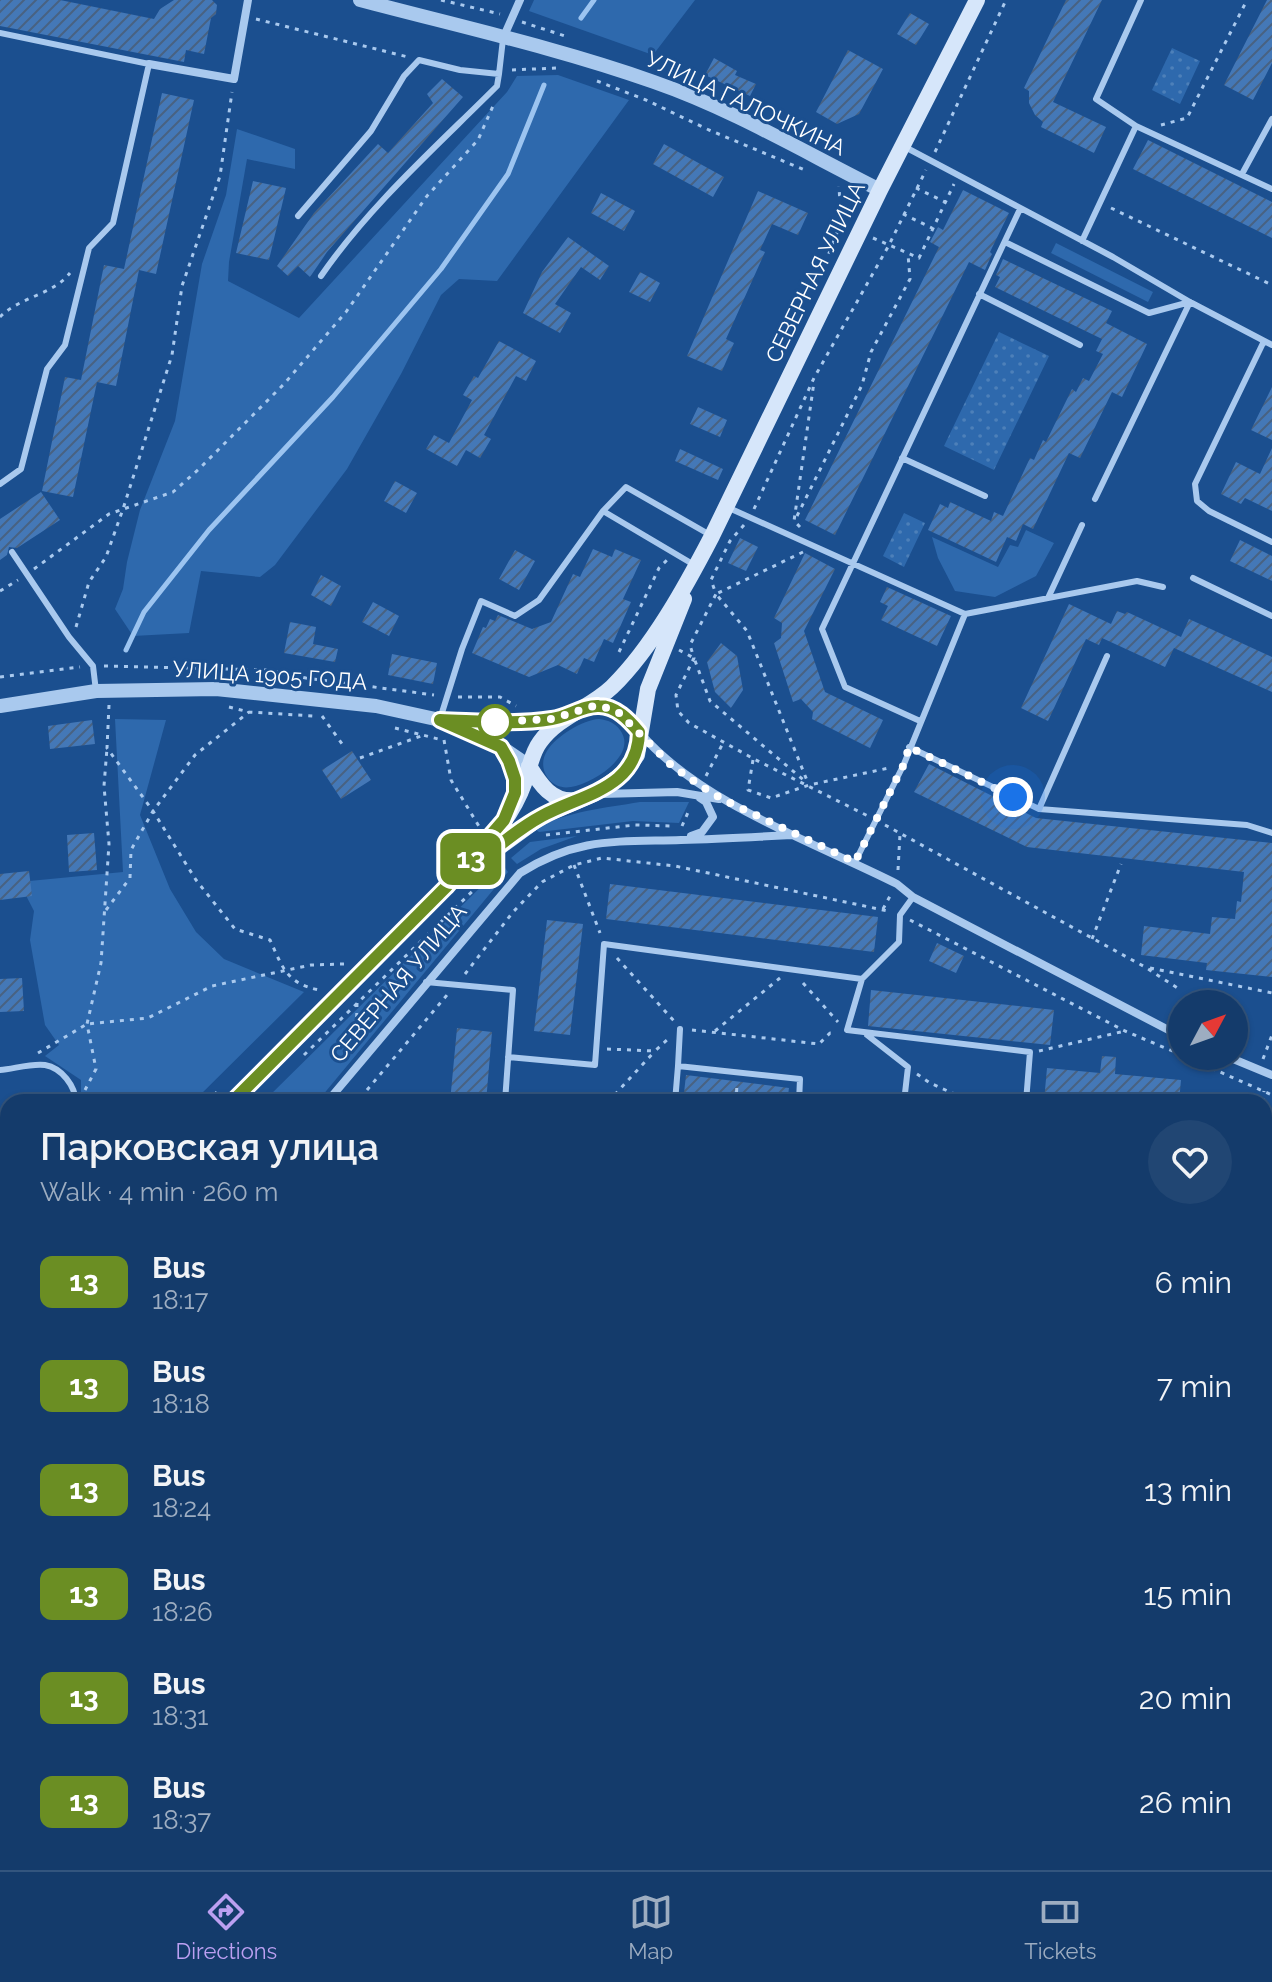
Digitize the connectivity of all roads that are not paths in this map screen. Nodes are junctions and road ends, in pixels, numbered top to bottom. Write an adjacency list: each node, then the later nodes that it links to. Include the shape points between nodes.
1 (248, 0): 8 (street, via 234,79)
2 (360, 0): 7 (street, УЛИЦА ГАЛОЧКИНА)
3 (520, 0): 7 (street)
4 (977, 0): 12 (main road, СЕВЕРНАЯ УЛИЦА)
5 (1141, 0): 11 (lane, via 1096,99)
6 (0, 33): 8 (lane)
7 (504, 36): 9 (lane); 15 (street, УЛИЦА ГАЛОЧКИНА, via 657,82)
8 (149, 64): 27 (lane, via 113,223 89,248 65,345 47,369 21,469)
9 (499, 74): 17 (lane, via 419,60 371,131); 20 (lane, via 497,86 398,183)
10 (1272, 119): 13 (lane)
11 (1136, 126): 13 (lane); 18 (lane)
12 (902, 146): 15 (main road, СЕВЕРНАЯ УЛИЦА); 16 (lane)
13 (1242, 174): 14 (lane)
14 (1272, 189)
15 (880, 190): 30 (main road, СЕВЕРНАЯ УЛИЦА)
16 (1020, 209): 18 (lane); 19 (lane)
17 (298, 216)
18 (1082, 241): 22 (lane)
19 (1005, 242): 21 (lane); 22 (lane, via 1149,313)
20 (321, 276)
21 (979, 294): 24 (lane); 26 (lane)
22 (1190, 302): 23 (lane); 29 (lane)
23 (1264, 341): 25 (lane); 34 (lane, via 1195,484 1197,501 1209,511)
24 (1080, 345)
25 (1272, 345)
26 (902, 458): 28 (lane); 36 (lane)
27 (0, 484)
28 (985, 496)
29 (1095, 499)
30 (724, 506): 33 (main road, СЕВЕРНАЯ УЛИЦА); 36 (lane)
31 (603, 511): 33 (lane, via 626,487); 37 (lane); 47 (lane, via 539,600 515,616 481,601)
32 (1082, 525): 40 (lane)
33 (712, 536): 37 (main road, СЕВЕРНАЯ УЛИЦА)
34 (1272, 542)
35 (12, 552): 44 (lane, via 93,666)
36 (852, 562): 41 (lane); 48 (lane, via 822,629 845,687)
37 (696, 566): 46 (main road, СЕВЕРНАЯ УЛИЦА, via 627,671 597,700); 49 (main road, СЕВЕРНАЯ УЛИЦА, via 648,689)
38 (1193, 578): 42 (lane)
39 (1163, 587): 40 (lane, via 1137,581)
40 (1048, 598): 41 (lane)
41 (965, 614): 48 (lane)
42 (1272, 616)
43 (1107, 656): 57 (lane)
44 (96, 691): 45 (street, УЛИЦА 1905 ГОДА); 47 (street, УЛИЦА 1905 ГОДА, via 216,689 376,706)
45 (0, 706)
46 (575, 712): 47 (street, УЛИЦА 1905 ГОДА, via 510,723); 49 (main road, via 597,705 617,711); 52 (main road, СЕВЕРНАЯ УЛИЦА, via 540,742)
47 (440, 720): 50 (street, УЛИЦА 1905 ГОДА)
48 (920, 721): 51 (lane)
49 (639, 732): 54 (main road, СЕВЕРНАЯ УЛИЦА, via 632,762 609,785); 55 (street, via 671,765)
50 (501, 747): 52 (street, УЛИЦА 1905 ГОДА); 56 (street, via 515,779)
51 (909, 747): 57 (lane); 61 (lane)
52 (529, 766): 54 (main road, via 551,795 570,801); 56 (main road, СЕВЕРНАЯ УЛИЦА)
53 (696, 795): 54 (street); 55 (street); 60 (street, via 713,817 702,832)
54 (588, 796): 62 (main road, СЕВЕРНАЯ УЛИЦА, via 524,827)
55 (724, 800): 59 (street)
56 (511, 807): 62 (main road, СЕВЕРНАЯ УЛИЦА)
57 (1039, 809): 58 (lane, via 1247,825)
58 (1272, 833)
59 (796, 835): 60 (street, СЕВЕРНАЯ УЛИЦА); 61 (street)
60 (679, 840): 65 (street, СЕВЕРНАЯ УЛИЦА, via 585,844 544,858 520,873)
61 (855, 862): 63 (street)
62 (446, 887): 75 (main road, СЕВЕРНАЯ УЛИЦА)
63 (913, 897): 64 (lane, via 900,915 899,942); 67 (street)
64 (862, 979): 68 (lane, via 847,1030); 69 (lane, via 604,944 595,1065)
65 (426, 982): 69 (lane, via 513,990); 76 (street, СЕВЕРНАЯ УЛИЦА)
66 (680, 1029): 71 (lane)
67 (1168, 1030)
68 (864, 1032): 80 (lane, via 908,1067); 81 (lane, via 1030,1052)
69 (508, 1057): 77 (lane)
70 (1248, 1065): 73 (street)
71 (678, 1066): 78 (lane); 79 (lane, via 800,1079)
72 (0, 1070): 74 (lane, via 46,1065 68,1080)
73 (1272, 1075)
74 (75, 1094)
75 (240, 1094)
76 (333, 1094)
77 (506, 1094)
78 (676, 1094)
79 (799, 1094)
80 (905, 1094)
81 (1027, 1094)

